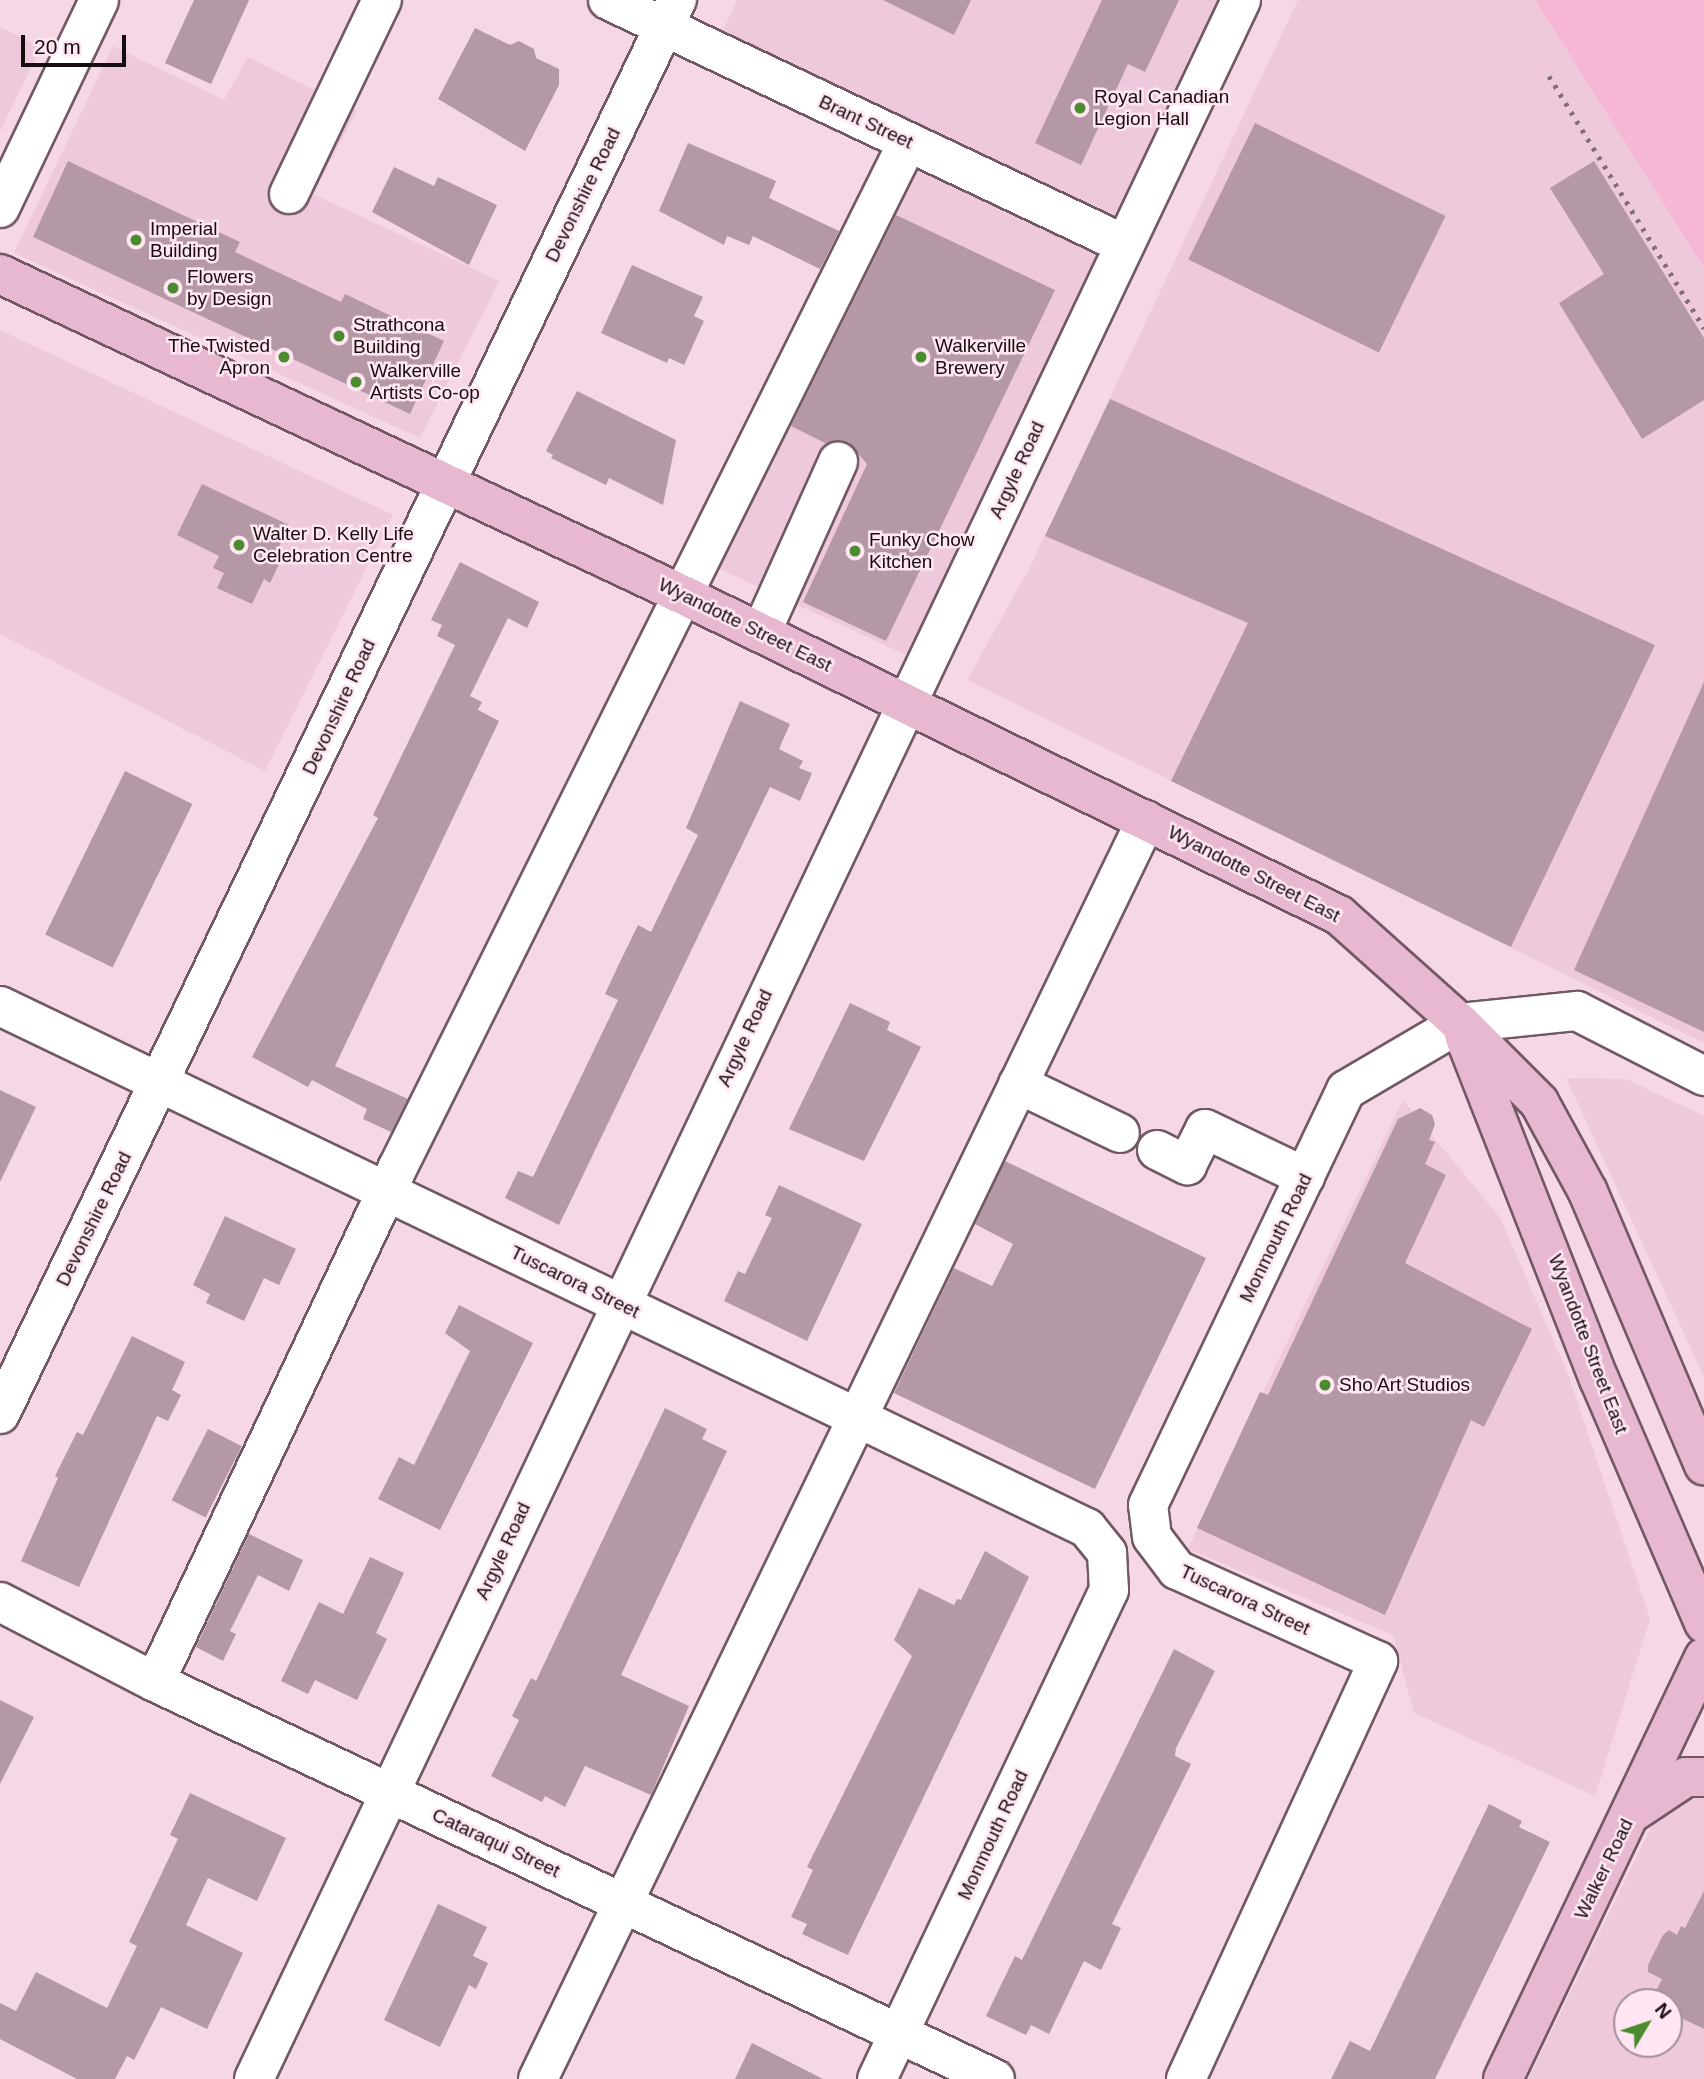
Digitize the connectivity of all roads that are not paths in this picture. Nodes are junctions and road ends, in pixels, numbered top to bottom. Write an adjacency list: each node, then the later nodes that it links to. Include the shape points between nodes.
1 (99, 0): 8 (street)
2 (382, 0): 7 (street)
3 (608, 0): 5 (street, Brant Street)
4 (1241, 0): 9 (street, Argyle Road)
5 (671, 13): 6 (street, Brant Street); 12 (street, Devonshire Road)
6 (908, 142): 9 (street, Brant Street); 13 (street)
7 (289, 194)
8 (0, 208)
9 (1124, 244): 15 (street, Argyle Road)
10 (0, 274): 12 (main road, Wyandotte Street East)
11 (838, 462): 14 (street)
12 (445, 482): 13 (main road, Wyandotte Street East); 20 (street, Devonshire Road)
13 (681, 594): 14 (main road, Wyandotte Street East); 25 (street)
14 (761, 634): 15 (main road, Wyandotte Street East)
15 (905, 702): 16 (main road, Wyandotte Street East); 26 (street, Argyle Road)
16 (1146, 820): 18 (main road, Wyandotte Street East, via 1339,915); 21 (street)
17 (0, 1006): 20 (street, Tuscarora Street)
18 (1460, 1023): 19 (street, via 1577,1011); 24 (street, Monmouth Road, via 1346,1090); 27 (main road, Wyandotte Street East, via 1539,1102 1588,1192); 35 (main road, Wyandotte Street East, via 1599,1379)
19 (1704, 1076)
20 (159, 1083): 25 (street, Tuscarora Street); 29 (street, Devonshire Road)
21 (1018, 1084): 22 (street); 30 (street)
22 (1120, 1133)
23 (1157, 1150): 24 (street, via 1187,1165 1205,1129)
24 (1305, 1177): 32 (street, Monmouth Road)
25 (387, 1191): 26 (street, Tuscarora Street); 37 (street)
26 (620, 1304): 30 (street, Tuscarora Street); 39 (street, Argyle Road)
27 (1668, 1379): 28 (main road); 31 (main road, Wyandotte Street East)
28 (1704, 1411)
29 (0, 1414)
30 (857, 1418): 33 (street, Tuscarora Street, via 1087,1528 1107,1553); 41 (street)
31 (1704, 1465)
32 (1148, 1505): 47 (street, Tuscarora Street, via 1152,1537 1177,1570 1378,1661)
33 (1109, 1590): 42 (street, Monmouth Road)
34 (0, 1602): 37 (street, Cataraqui Street)
35 (1704, 1623)
36 (1704, 1658): 40 (main road, Walker Road)
37 (155, 1682): 39 (street, Cataraqui Street)
38 (1704, 1777): 40 (main road, via 1686,1777)
39 (389, 1793): 41 (street, Cataraqui Street); 43 (street, Argyle Road)
40 (1632, 1813): 48 (main road, Walker Road)
41 (623, 1903): 42 (street, Cataraqui Street); 44 (street)
42 (898, 2033): 45 (street, Monmouth Road); 46 (street, Cataraqui Street)
43 (254, 2079)
44 (538, 2079)
45 (877, 2079)
46 (995, 2079)
47 (1186, 2079)
48 (1503, 2079)

